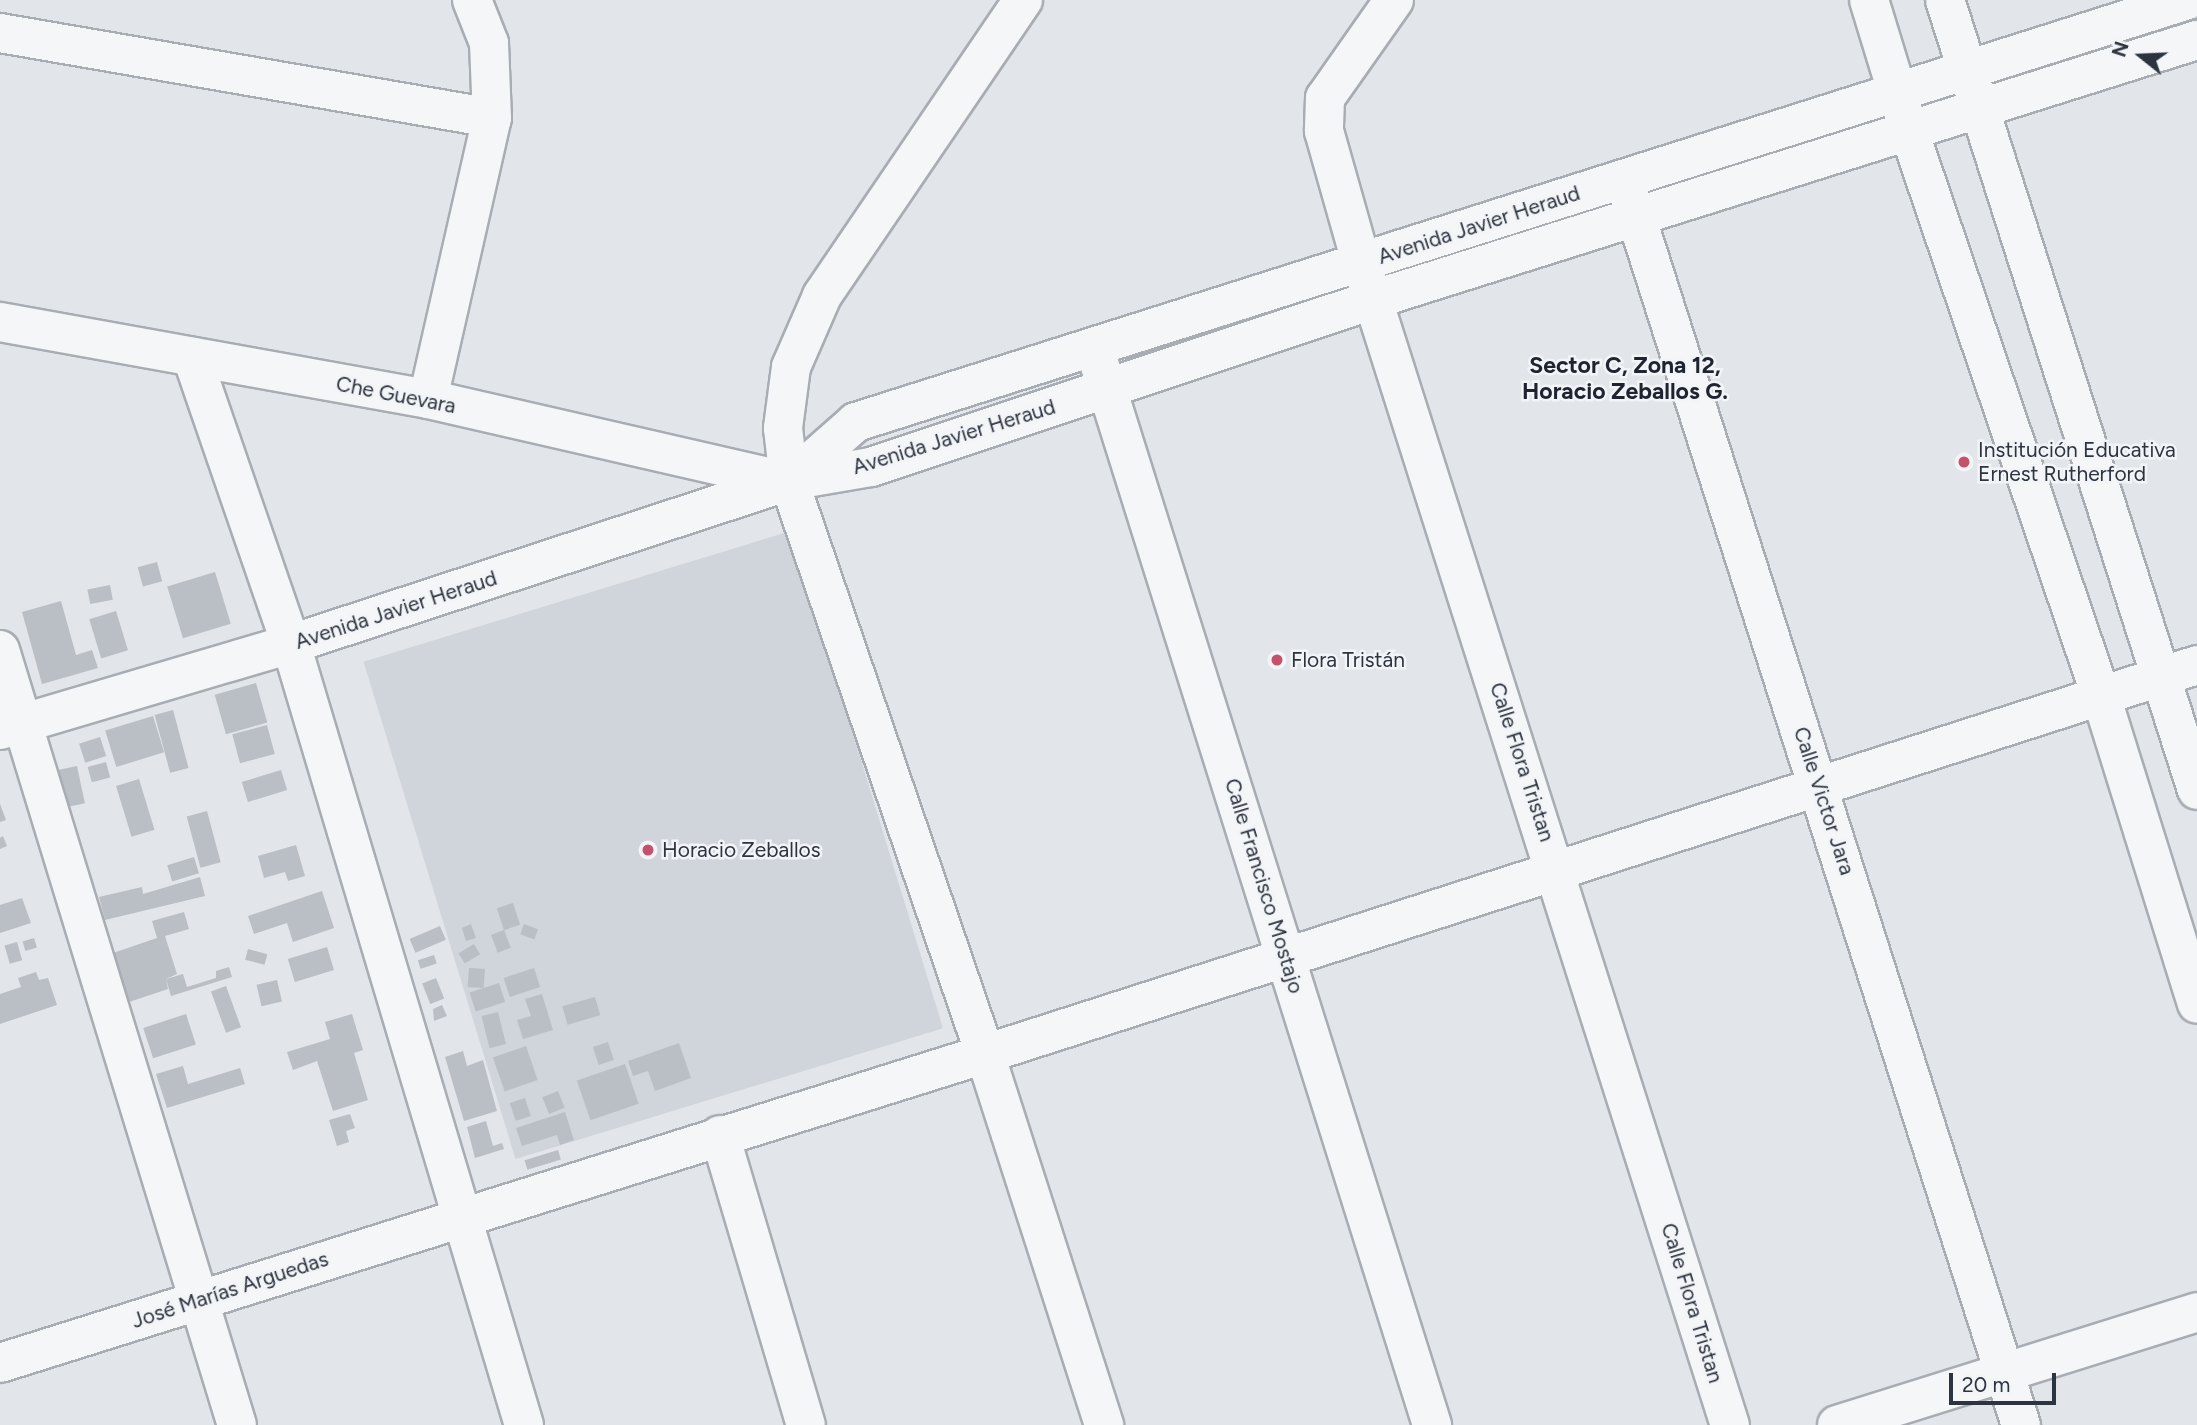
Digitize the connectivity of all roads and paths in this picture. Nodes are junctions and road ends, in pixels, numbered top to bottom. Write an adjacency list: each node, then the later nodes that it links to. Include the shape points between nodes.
1 (472, 0): 12 (street, via 489,43)
2 (1023, 0): 23 (street, via 822,296 791,367 783,428)
3 (1394, 0): 16 (street, Calle Flora Tristan, via 1325,98 1324,131)
4 (1870, 0): 10 (street)
5 (1945, 0): 9 (street)
6 (2188, 0): 9 (street, Avenida Javier Heraud)
7 (0, 33): 12 (street)
8 (2197, 40): 11 (street, Avenida Javier Heraud)
9 (1966, 71): 10 (street, Avenida Javier Heraud); 11 (street)
10 (1896, 92): 13 (street); 14 (street, Avenida Javier Heraud)
11 (1977, 110): 13 (street, Avenida Javier Heraud); 27 (street)
12 (492, 118): 22 (street)
13 (1909, 131): 15 (street, Avenida Javier Heraud); 28 (street)
14 (1624, 178): 15 (street, Calle Victor Jara); 16 (street, Avenida Javier Heraud)
15 (1637, 217): 17 (street, Avenida Javier Heraud); 30 (street, Calle Victor Jara)
16 (1361, 262): 17 (street, Calle Flora Tristan); 19 (street, Avenida Javier Heraud)
17 (1375, 299): 21 (street, Avenida Javier Heraud); 32 (street, Calle Flora Tristan)
18 (0, 322): 20 (street, Che Guevara)
19 (1094, 347): 21 (street, Calle Francisco Mostajo); 23 (street, Avenida Javier Heraud, via 856,422)
20 (192, 357): 22 (street, Che Guevara); 24 (street)
21 (1107, 388): 23 (street, Avenida Javier Heraud, via 871,467); 33 (street, Calle Francisco Mostajo)
22 (428, 400): 23 (street, Che Guevara)
23 (789, 481): 24 (street, Avenida Javier Heraud); 35 (street)
24 (291, 644): 29 (street, Avenida Javier Heraud); 37 (street)
25 (0, 650): 29 (street)
26 (2197, 665): 27 (street, José Marías Arguedas)
27 (2160, 676): 28 (street, José Marías Arguedas); 31 (street)
28 (2102, 699): 30 (street, José Marías Arguedas); 34 (street)
29 (12, 727): 38 (street)
30 (1820, 788): 32 (street, José Marías Arguedas); 41 (street, Calle Victor Jara)
31 (2197, 790)
32 (1556, 871): 33 (street, José Marías Arguedas); 47 (street, Calle Flora Tristan)
33 (1287, 956): 35 (street, José Marías Arguedas); 46 (street, Calle Francisco Mostajo)
34 (2197, 1004)
35 (985, 1054): 36 (street, José Marías Arguedas); 45 (street)
36 (720, 1135): 37 (street, José Marías Arguedas); 44 (street)
37 (460, 1217): 38 (street, José Marías Arguedas); 43 (street)
38 (198, 1300): 40 (street, José Marías Arguedas); 42 (street)
39 (2197, 1312): 41 (street)
40 (0, 1363)
41 (2005, 1373): 48 (street); 49 (street, Calle Victor Jara)
42 (237, 1425)
43 (524, 1425)
44 (806, 1425)
45 (1104, 1425)
46 (1432, 1425)
47 (1730, 1425)
48 (1837, 1425)
49 (2021, 1425)

